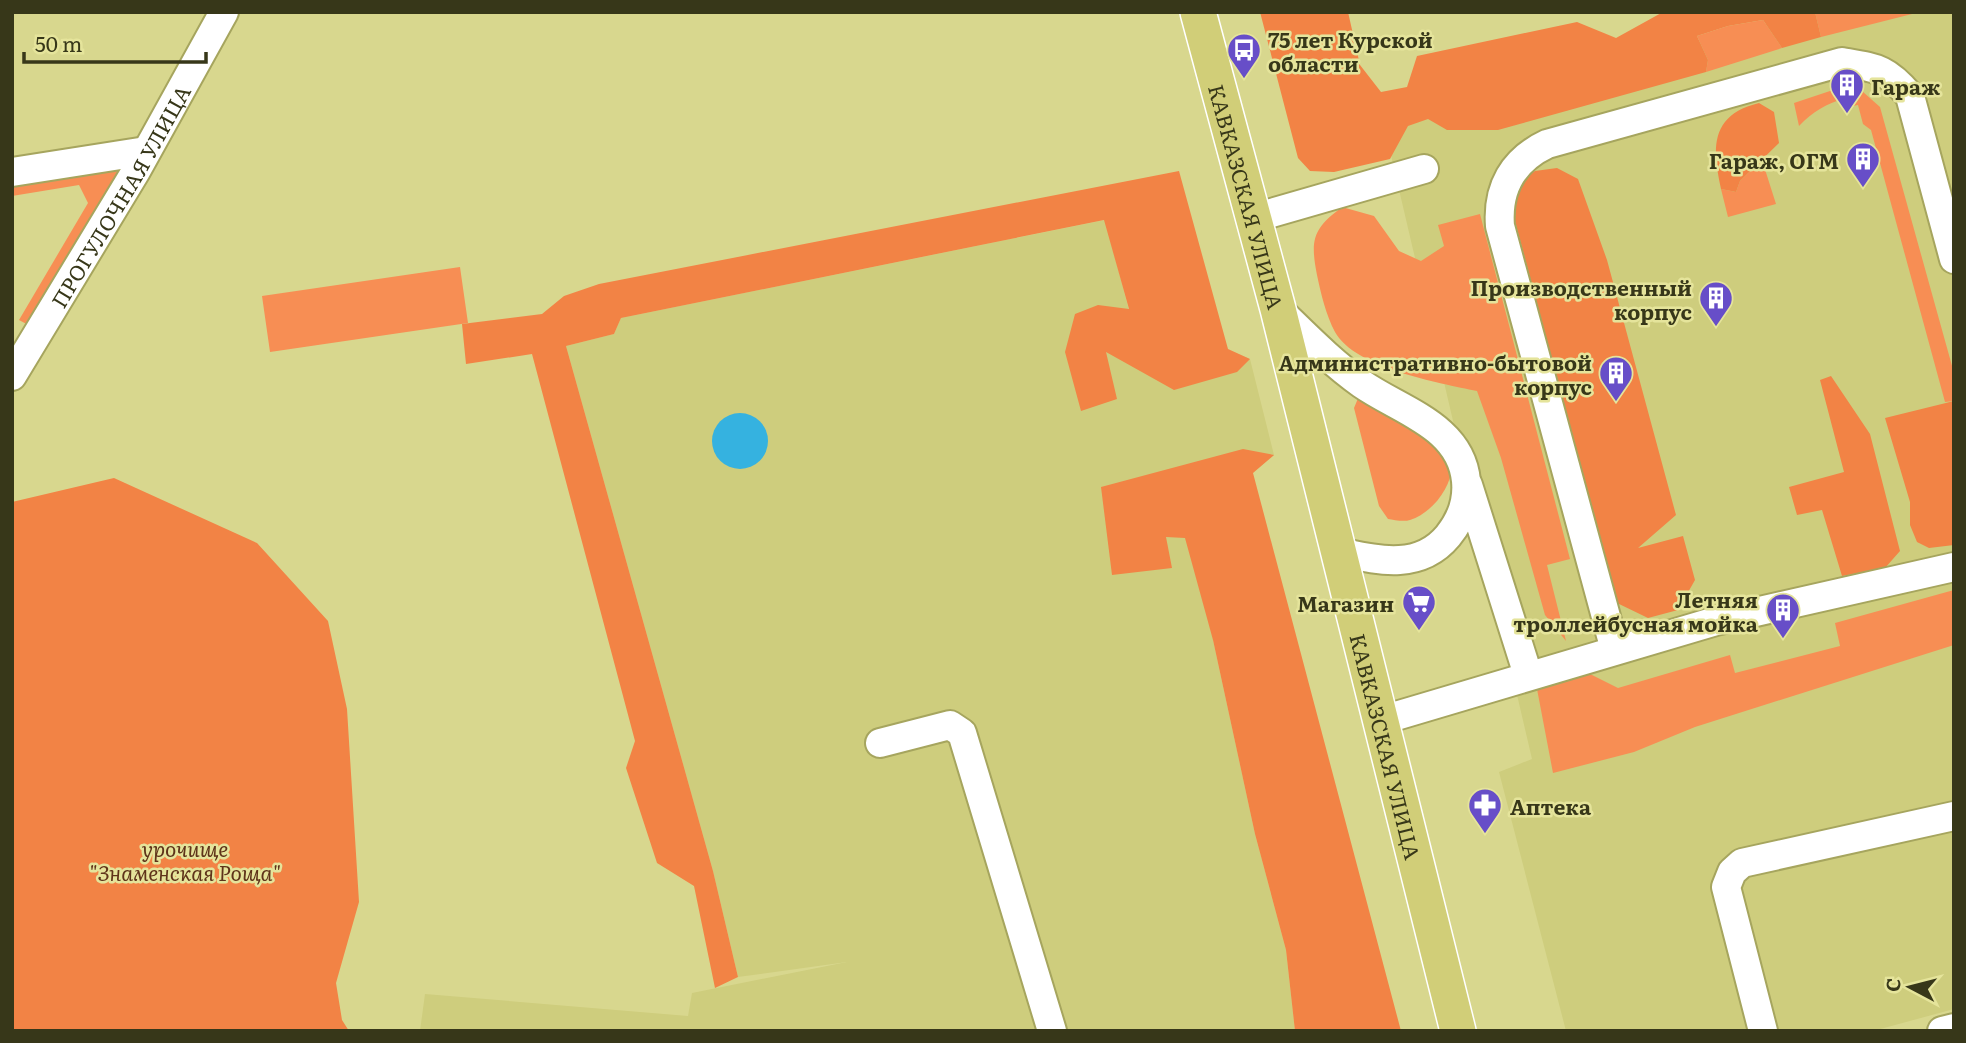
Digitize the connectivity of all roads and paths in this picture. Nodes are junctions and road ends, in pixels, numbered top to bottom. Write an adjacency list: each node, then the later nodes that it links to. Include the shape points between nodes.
1 (224, 12): 3 (street, ПРОГУЛОЧНАЯ УЛИЦА)
2 (1198, 12): 6 (main road, КАВКАЗСКАЯ УЛИЦА)
3 (146, 151): 5 (street); 9 (street, ПРОГУЛОЧНАЯ УЛИЦА)
4 (1424, 169): 6 (street)
5 (12, 172)
6 (1254, 218): 8 (main road, КАВКАЗСКАЯ УЛИЦА)
7 (1954, 259): 13 (street, via 1910,96 1892,75 1871,67 1842,62 1561,140 1534,150 1513,170 1500,197 1500,226)
8 (1278, 309): 10 (street, via 1333,362 1437,428 1456,449); 11 (main road, КАВКАЗСКАЯ УЛИЦА)
9 (12, 376)
10 (1465, 475): 11 (street, via 1461,516 1434,549 1393,562); 14 (street)
11 (1339, 552): 15 (main road, КАВКАЗСКАЯ УЛИЦА)
12 (1954, 567): 13 (street, via 1716,621)
13 (1615, 650): 14 (street)
14 (1528, 676): 15 (street)
15 (1379, 720): 20 (main road, КАВКАЗСКАЯ УЛИЦА)
16 (880, 743): 19 (street, via 950,726 962,733)
17 (1954, 816): 21 (street, via 1742,863 1731,872 1726,887)
18 (1954, 1028): 22 (street)
19 (1052, 1031)
20 (1458, 1031)
21 (1763, 1031)
22 (1942, 1031)

